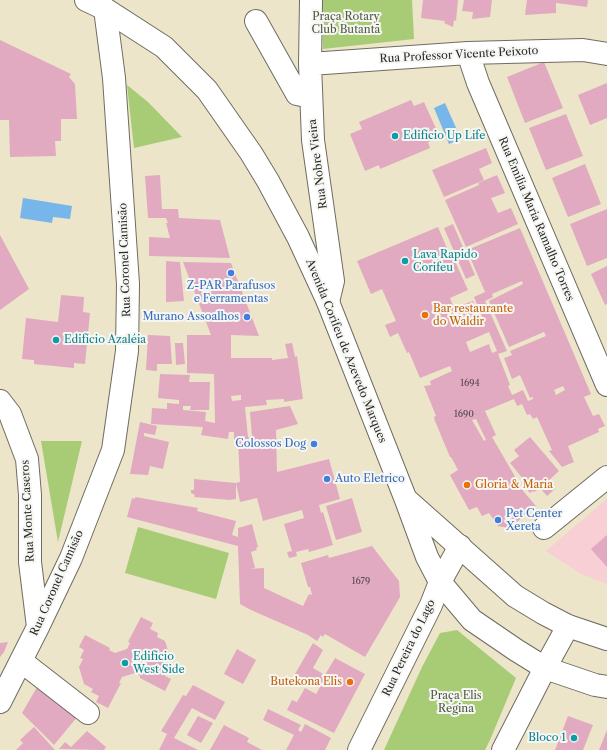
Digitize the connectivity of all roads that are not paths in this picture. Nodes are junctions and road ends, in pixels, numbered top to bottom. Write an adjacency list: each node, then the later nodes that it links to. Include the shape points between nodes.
1 (86, 0): 3 (street, Avenida Corifeu de Azevedo Marques)
2 (310, 0): 7 (street, Rua Nobre Vieira)
3 (105, 9): 9 (street, Avenida Corifeu de Azevedo Marques, via 164,47 207,90 268,181); 18 (street, Rua Coronel Camisão, via 114,78 122,191 128,284 128,351 113,450 71,558)
4 (256, 21): 8 (street, via 296,94)
5 (468, 53): 6 (street, Rua Professor Vicente Peixoto, via 583,50); 7 (street, Rua Professor Vicente Peixoto); 10 (street, Rua Emilia Maria Ramalho Torres, via 478,83)
6 (607, 54)
7 (310, 64): 8 (street, Rua Nobre Vieira)
8 (311, 97): 9 (street, Rua Nobre Vieira, via 313,140 333,281)
9 (328, 302): 13 (street, Avenida Corifeu de Azevedo Marques)
10 (607, 385)
11 (0, 401): 18 (street, Rua Monte Caseros, via 10,414 27,459 30,562)
12 (607, 477): 14 (street)
13 (406, 500): 15 (street, Avenida Corifeu de Azevedo Marques); 16 (street, Avenida Corifeu de Azevedo Marques, via 427,557)
14 (544, 528)
15 (460, 546): 16 (street, Rua Pereira do Lago); 17 (street, Avenida Corifeu de Azevedo Marques, via 515,596)
16 (440, 582): 21 (street, Avenida Corifeu de Azevedo Marques, via 472,620); 25 (street, Rua Pereira do Lago)
17 (568, 626): 19 (street, Avenida Corifeu de Azevedo Marques); 21 (street)
18 (38, 628): 20 (street, Rua Coronel Camisão)
19 (607, 639)
20 (21, 661): 23 (street, Rua Coronel Camisão); 24 (street)
21 (545, 668): 22 (street, Avenida Corifeu de Azevedo Marques); 26 (street)
22 (607, 687)
23 (0, 702)
24 (88, 713)
25 (359, 750)
26 (503, 750)

